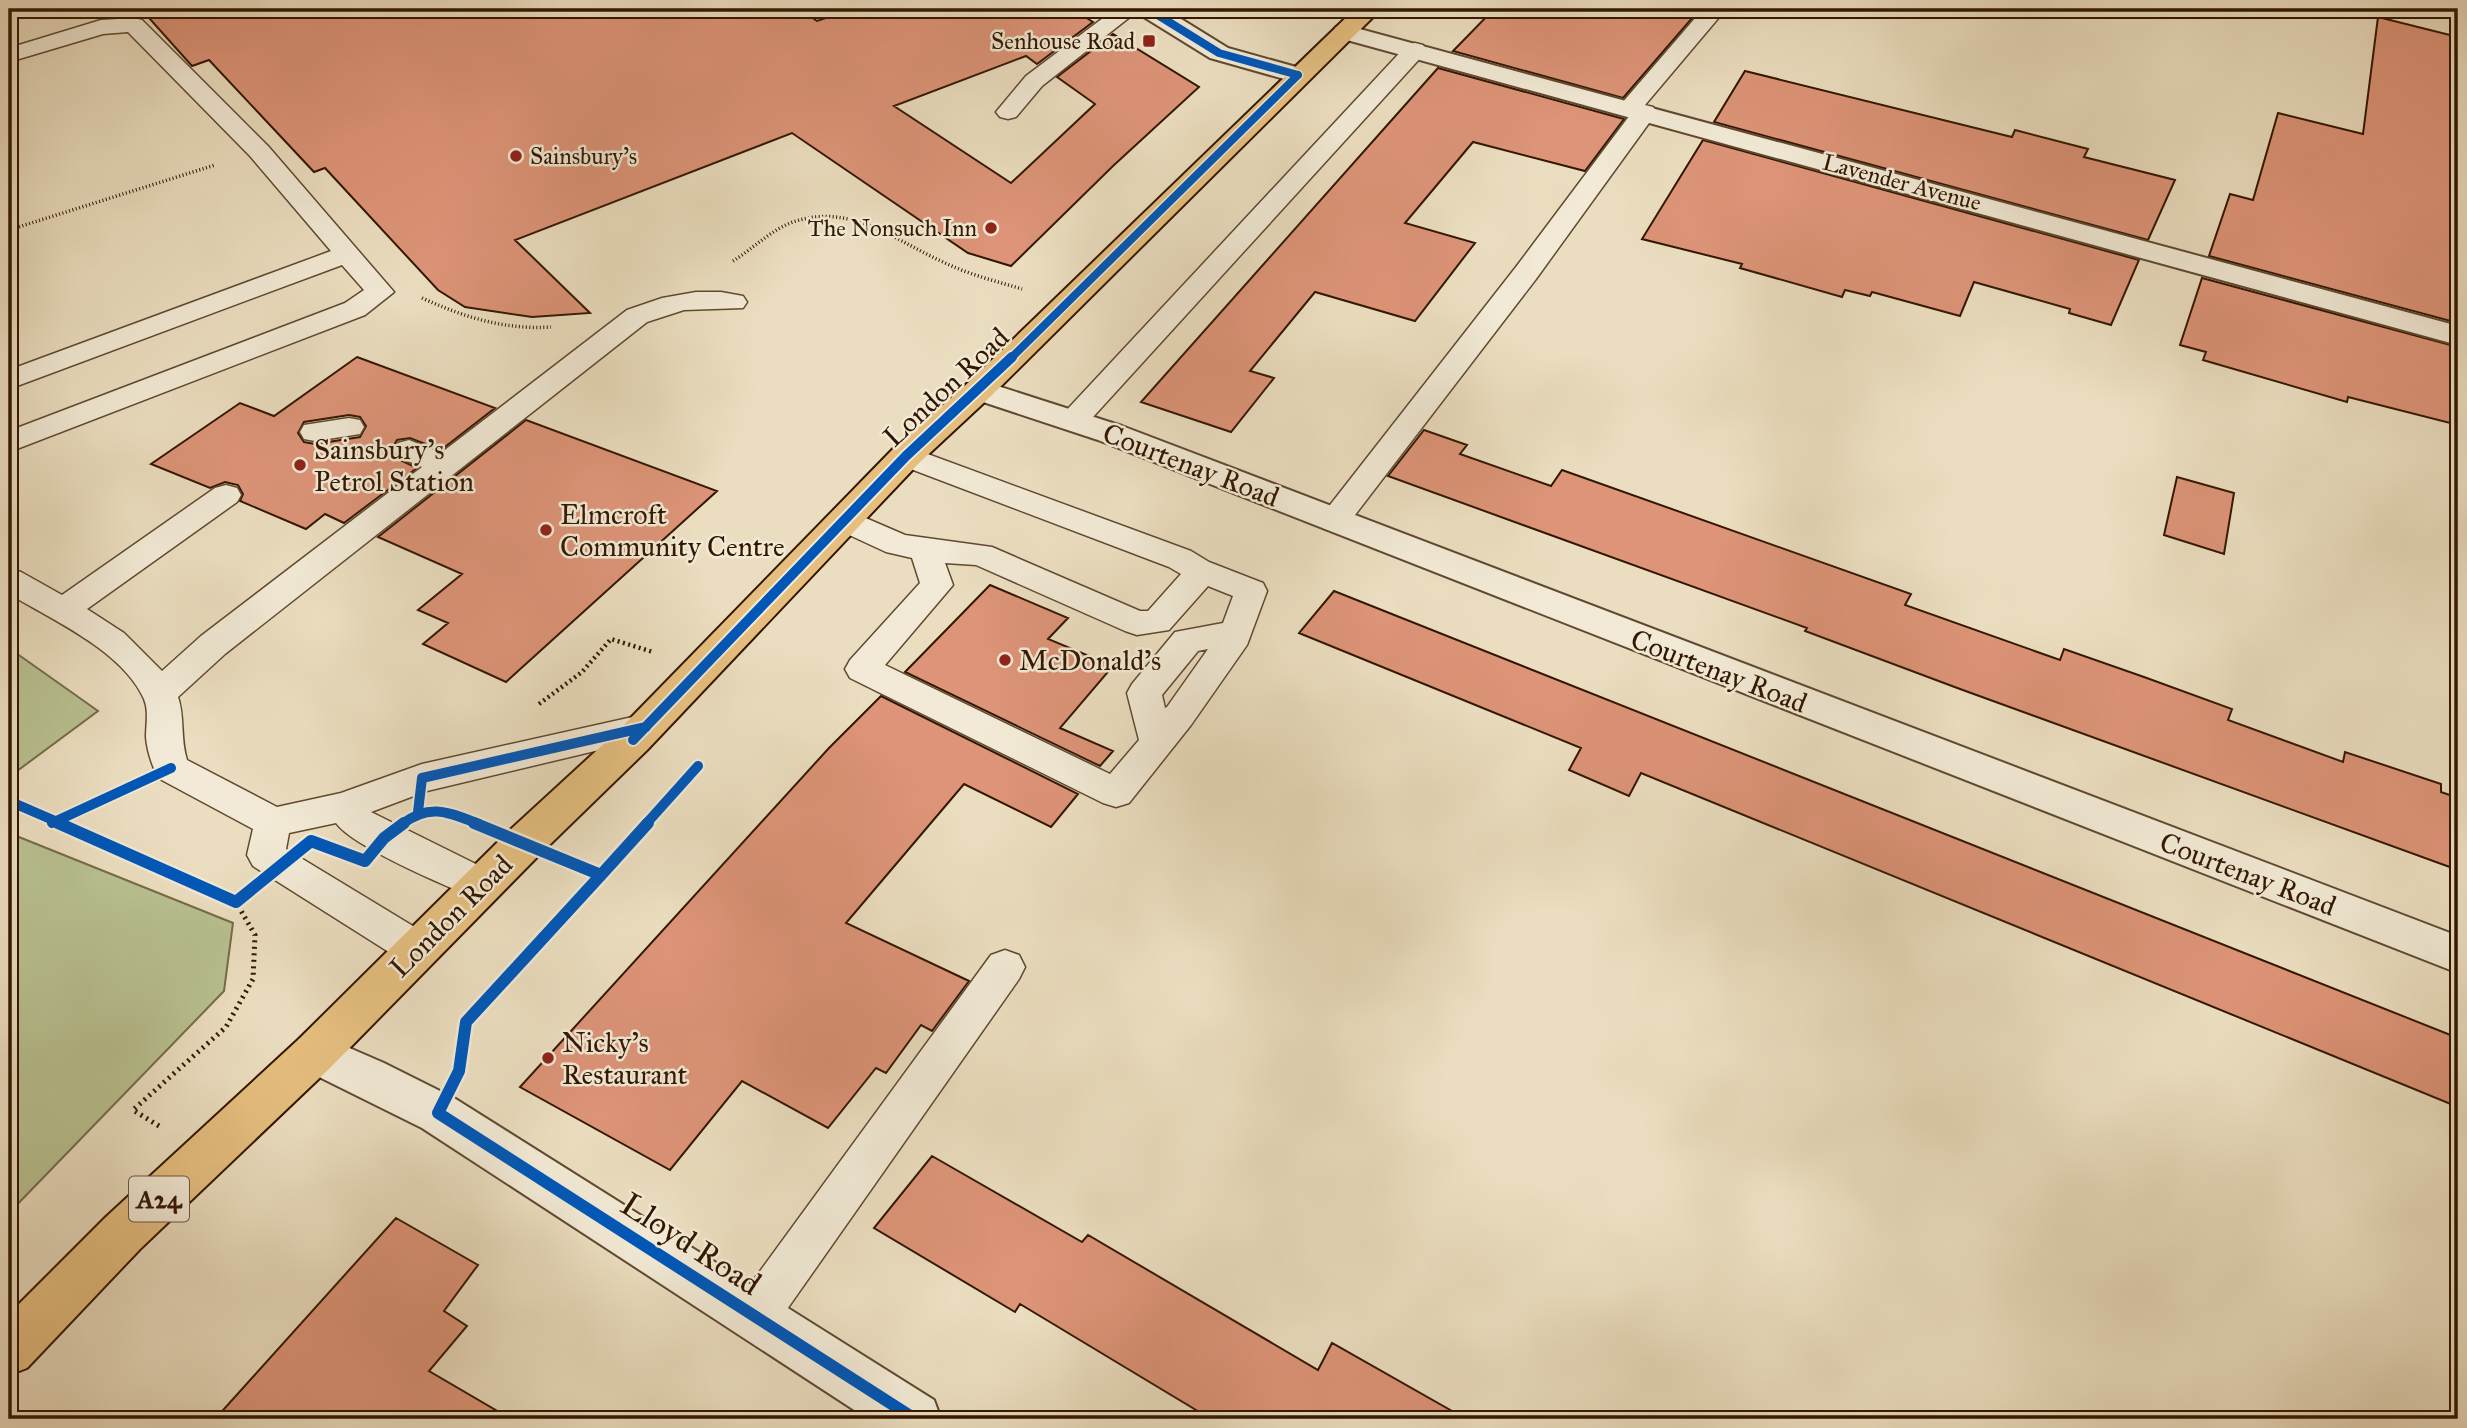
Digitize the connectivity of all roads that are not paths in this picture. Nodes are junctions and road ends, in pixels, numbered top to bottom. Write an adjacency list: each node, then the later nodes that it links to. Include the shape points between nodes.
1 (1129, 9): 10 (lane, via 1034,81)
2 (1148, 9): 8 (street, via 1219,54)
3 (1369, 9): 5 (highway, London Road / A24)
4 (1715, 9): 9 (lane)
5 (1345, 32): 6 (street, Lavender Avenue); 8 (highway, London Road / A24)
6 (1415, 50): 9 (street, Lavender Avenue); 16 (lane)
7 (9, 55): 11 (lane, via 101,27 134,25 259,151)
8 (1298, 75): 15 (highway, London Road / A24)
9 (1637, 110): 13 (street, Lavender Avenue); 25 (lane, via 1526,274)
10 (1008, 112)
11 (347, 254): 14 (lane); 19 (lane, via 380,292 355,309)
12 (733, 302): 22 (lane, via 700,299 647,304)
13 (2458, 337)
14 (9, 380)
15 (979, 390): 16 (street, Courtenay Road); 21 (highway, London Road / A24)
16 (1073, 421): 25 (street, Courtenay Road)
17 (349, 427): 18 (lane)
18 (315, 432)
19 (9, 442)
20 (409, 450): 22 (lane)
21 (906, 456): 24 (highway, London Road / A24); 27 (lane, via 1180,559)
22 (445, 466): 30 (lane, via 213,645)
23 (226, 495): 29 (lane)
24 (843, 520): 26 (lane, via 897,544); 31 (highway, London Road / A24)
25 (1334, 521): 36 (street, Courtenay Road)
26 (925, 550): 27 (lane, via 981,555 1137,623 1157,622 1195,581); 27 (lane, via 937,585 862,669 1116,793 1237,632 1251,591)
27 (1198, 570)
28 (9, 580): 29 (lane)
29 (62, 611): 30 (lane, via 130,656)
30 (159, 694): 33 (lane, via 171,768)
31 (646, 727): 32 (lane, via 422,778); 34 (highway, London Road / A24)
32 (345, 807): 33 (lane); 34 (lane, via 355,821 384,838)
33 (273, 822): 35 (lane, via 266,855)
34 (483, 885): 35 (highway, London Road / A24)
35 (417, 949): 38 (highway, London Road / A24)
36 (2458, 955)
37 (1006, 967): 39 (lane)
38 (315, 1053): 39 (street, Lloyd Road, via 439,1113); 40 (highway, London Road / A24, via 122,1233)
39 (755, 1316): 41 (street, Lloyd Road)
40 (9, 1350)
41 (915, 1419)

